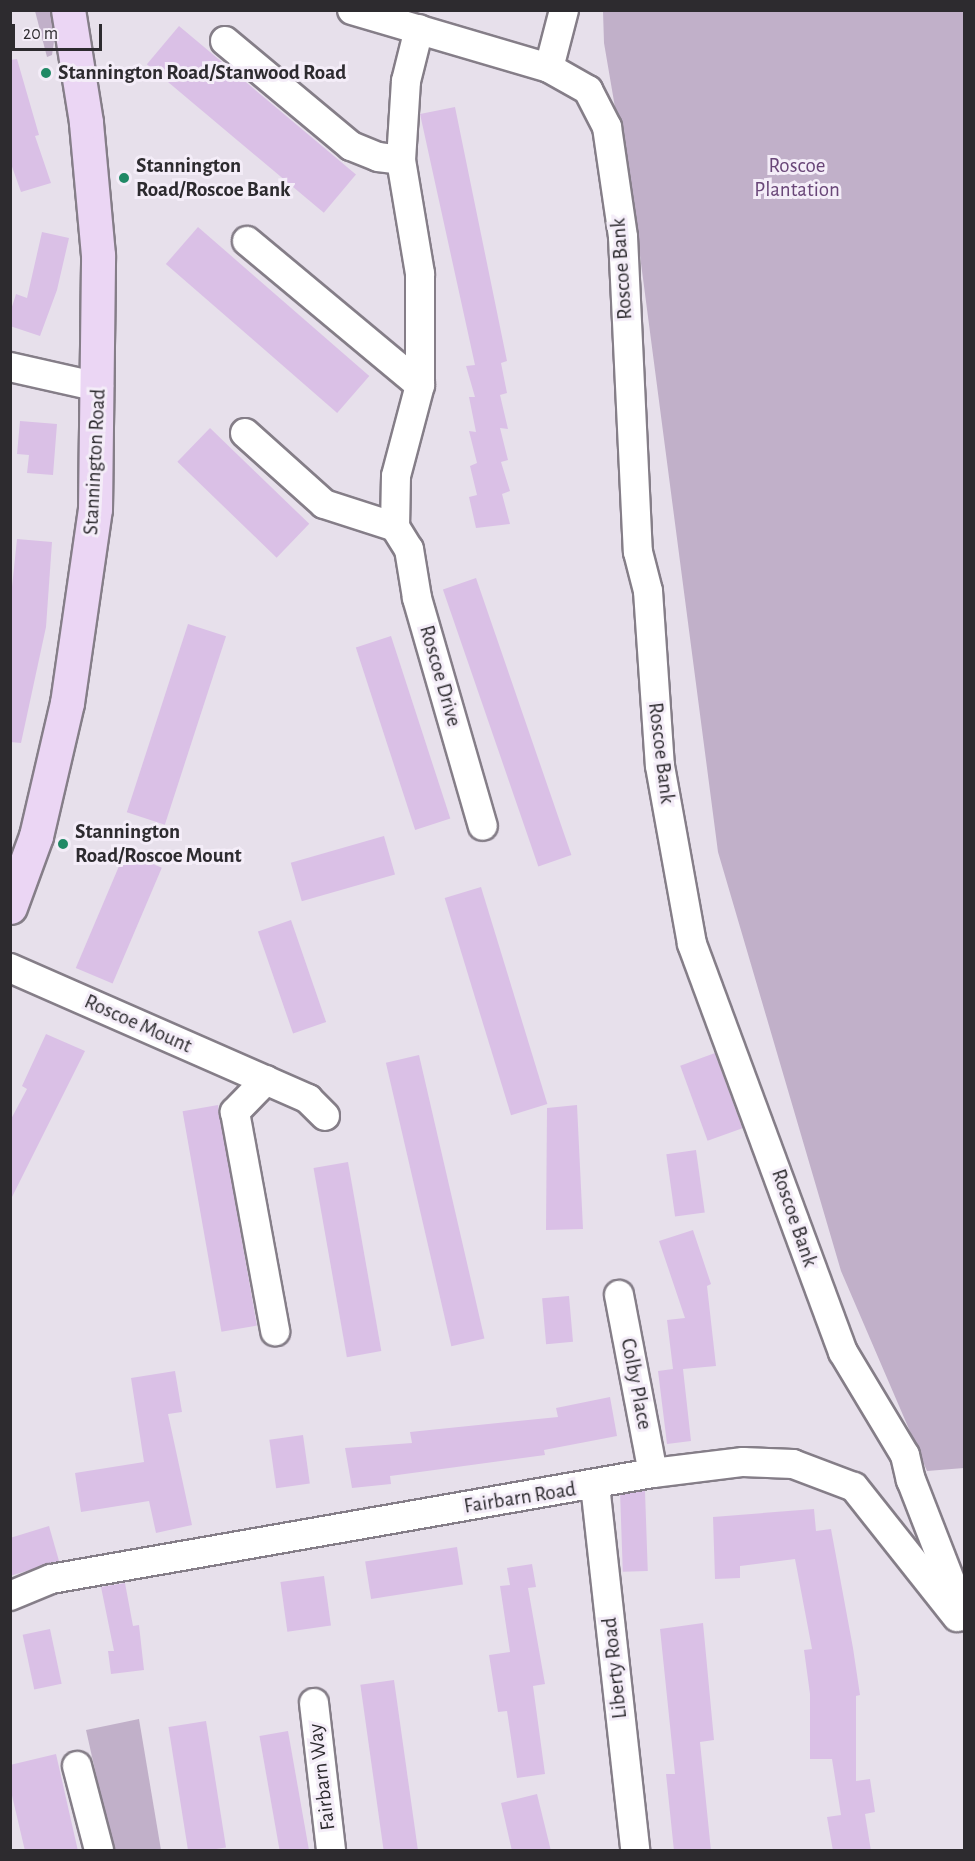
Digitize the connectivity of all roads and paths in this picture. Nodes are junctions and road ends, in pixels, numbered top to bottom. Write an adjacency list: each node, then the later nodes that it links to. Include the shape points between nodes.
1 (68, 10): 11 (main road, Stannington Road, via 94,202)
2 (352, 10): 4 (street, Roscoe Bank)
3 (564, 10): 6 (street)
4 (419, 30): 6 (street, Roscoe Bank); 7 (street, via 406,81)
5 (225, 41): 7 (street, via 351,147)
6 (549, 68): 24 (street, Roscoe Bank, via 588,90 607,127 622,237 638,541 648,591 660,766 692,944 843,1352 904,1455)
7 (401, 160): 10 (street, via 420,274)
8 (247, 241): 10 (street)
9 (10, 367): 11 (street)
10 (420, 385): 13 (street, via 396,476)
11 (99, 387): 15 (main road, Stannington Road, via 95,509 85,600 46,798)
12 (245, 433): 13 (street, via 324,504)
13 (395, 527): 14 (street, Roscoe Drive, via 409,549 417,598)
14 (483, 826)
15 (10, 907)
16 (10, 968): 17 (street, Roscoe Mount)
17 (266, 1080): 18 (street, Roscoe Mount, via 308,1099); 20 (street, via 235,1112)
18 (324, 1116)
19 (620, 1295): 21 (street, Colby Place)
20 (275, 1331)
21 (653, 1473): 22 (street, Fairbarn Road); 25 (street, Fairbarn Road, via 743,1461 793,1464 854,1487)
22 (595, 1485): 23 (street, Fairbarn Road, via 51,1579); 30 (street, Liberty Road)
23 (10, 1596)
24 (964, 1616)
25 (964, 1626)
26 (314, 1703): 29 (street, Fairbarn Way)
27 (77, 1766): 28 (street)
28 (99, 1851)
29 (331, 1851)
30 (635, 1851)

